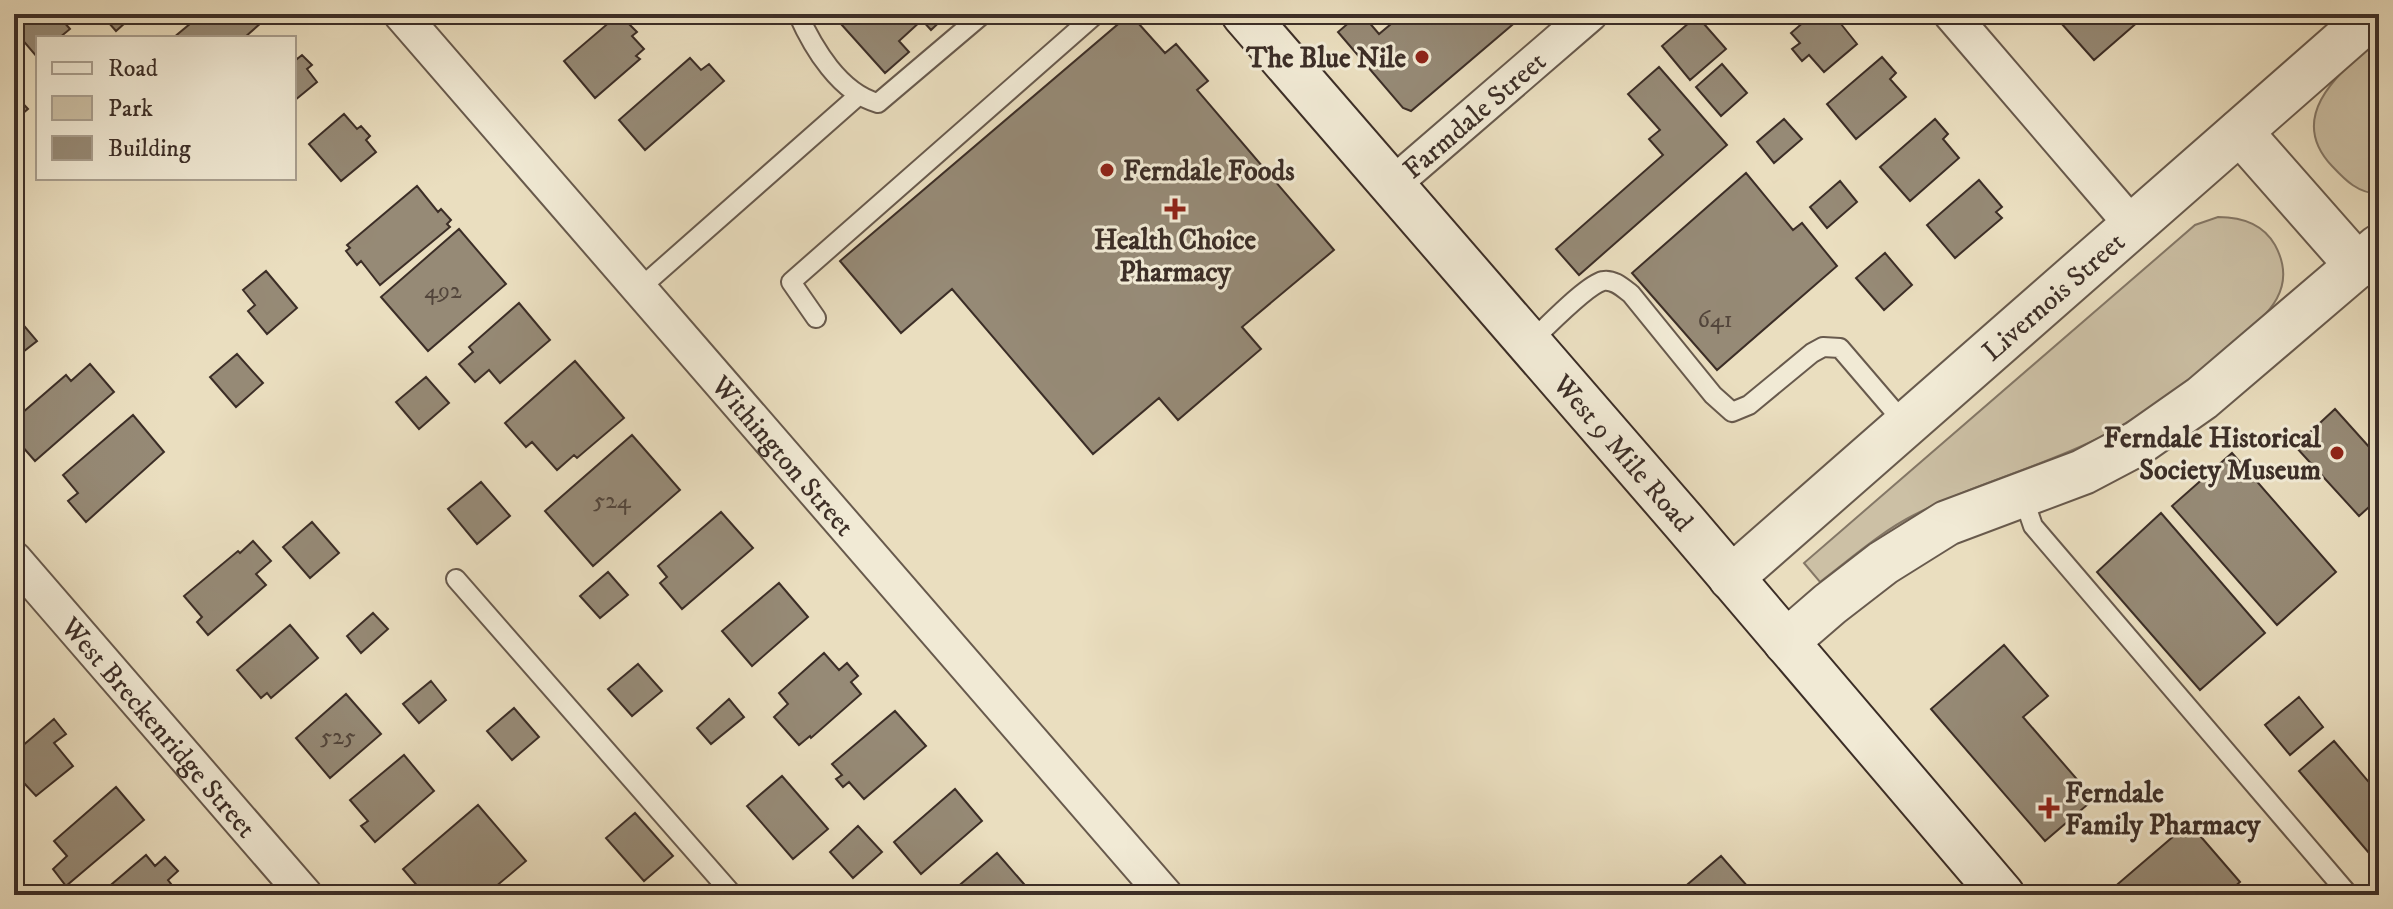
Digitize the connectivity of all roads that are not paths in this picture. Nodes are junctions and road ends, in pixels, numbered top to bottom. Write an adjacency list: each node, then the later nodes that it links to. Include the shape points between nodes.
1 (401, 14): 14 (street, Withington Street)
2 (798, 14): 9 (lane, via 832,72)
3 (983, 14): 9 (lane, via 878,103)
4 (1096, 14): 15 (lane, via 791,282)
5 (1244, 14): 11 (street, West 9 Mile Road)
6 (1590, 14): 11 (street, Farmdale Street)
7 (1951, 14): 12 (street)
8 (2374, 14): 10 (street, Livernois Street)
9 (859, 95): 14 (lane)
10 (2240, 132): 12 (street, Livernois Street); 13 (street)
11 (1392, 185): 16 (street, West 9 Mile Road)
12 (2133, 226): 17 (street, Livernois Street)
13 (2369, 256): 18 (street, via 2202,398 2138,443 2083,472)
14 (639, 289): 25 (street, Withington Street)
15 (816, 318)
16 (1529, 343): 17 (lane, via 1594,285 1610,281 1631,294 1732,412 1749,405 1812,353 1840,348); 20 (street, West 9 Mile Road)
17 (1906, 425): 20 (street, Livernois Street)
18 (2022, 494): 22 (street, via 1947,523 1883,563); 27 (lane, via 2033,526)
19 (14, 559): 23 (street, West Breckenridge Street)
20 (1731, 578): 22 (street, West 9 Mile Road)
21 (456, 579): 24 (lane)
22 (1786, 642): 26 (street, West 9 Mile Road)
23 (305, 895)
24 (733, 895)
25 (1165, 895)
26 (2002, 895)
27 (2349, 895)

